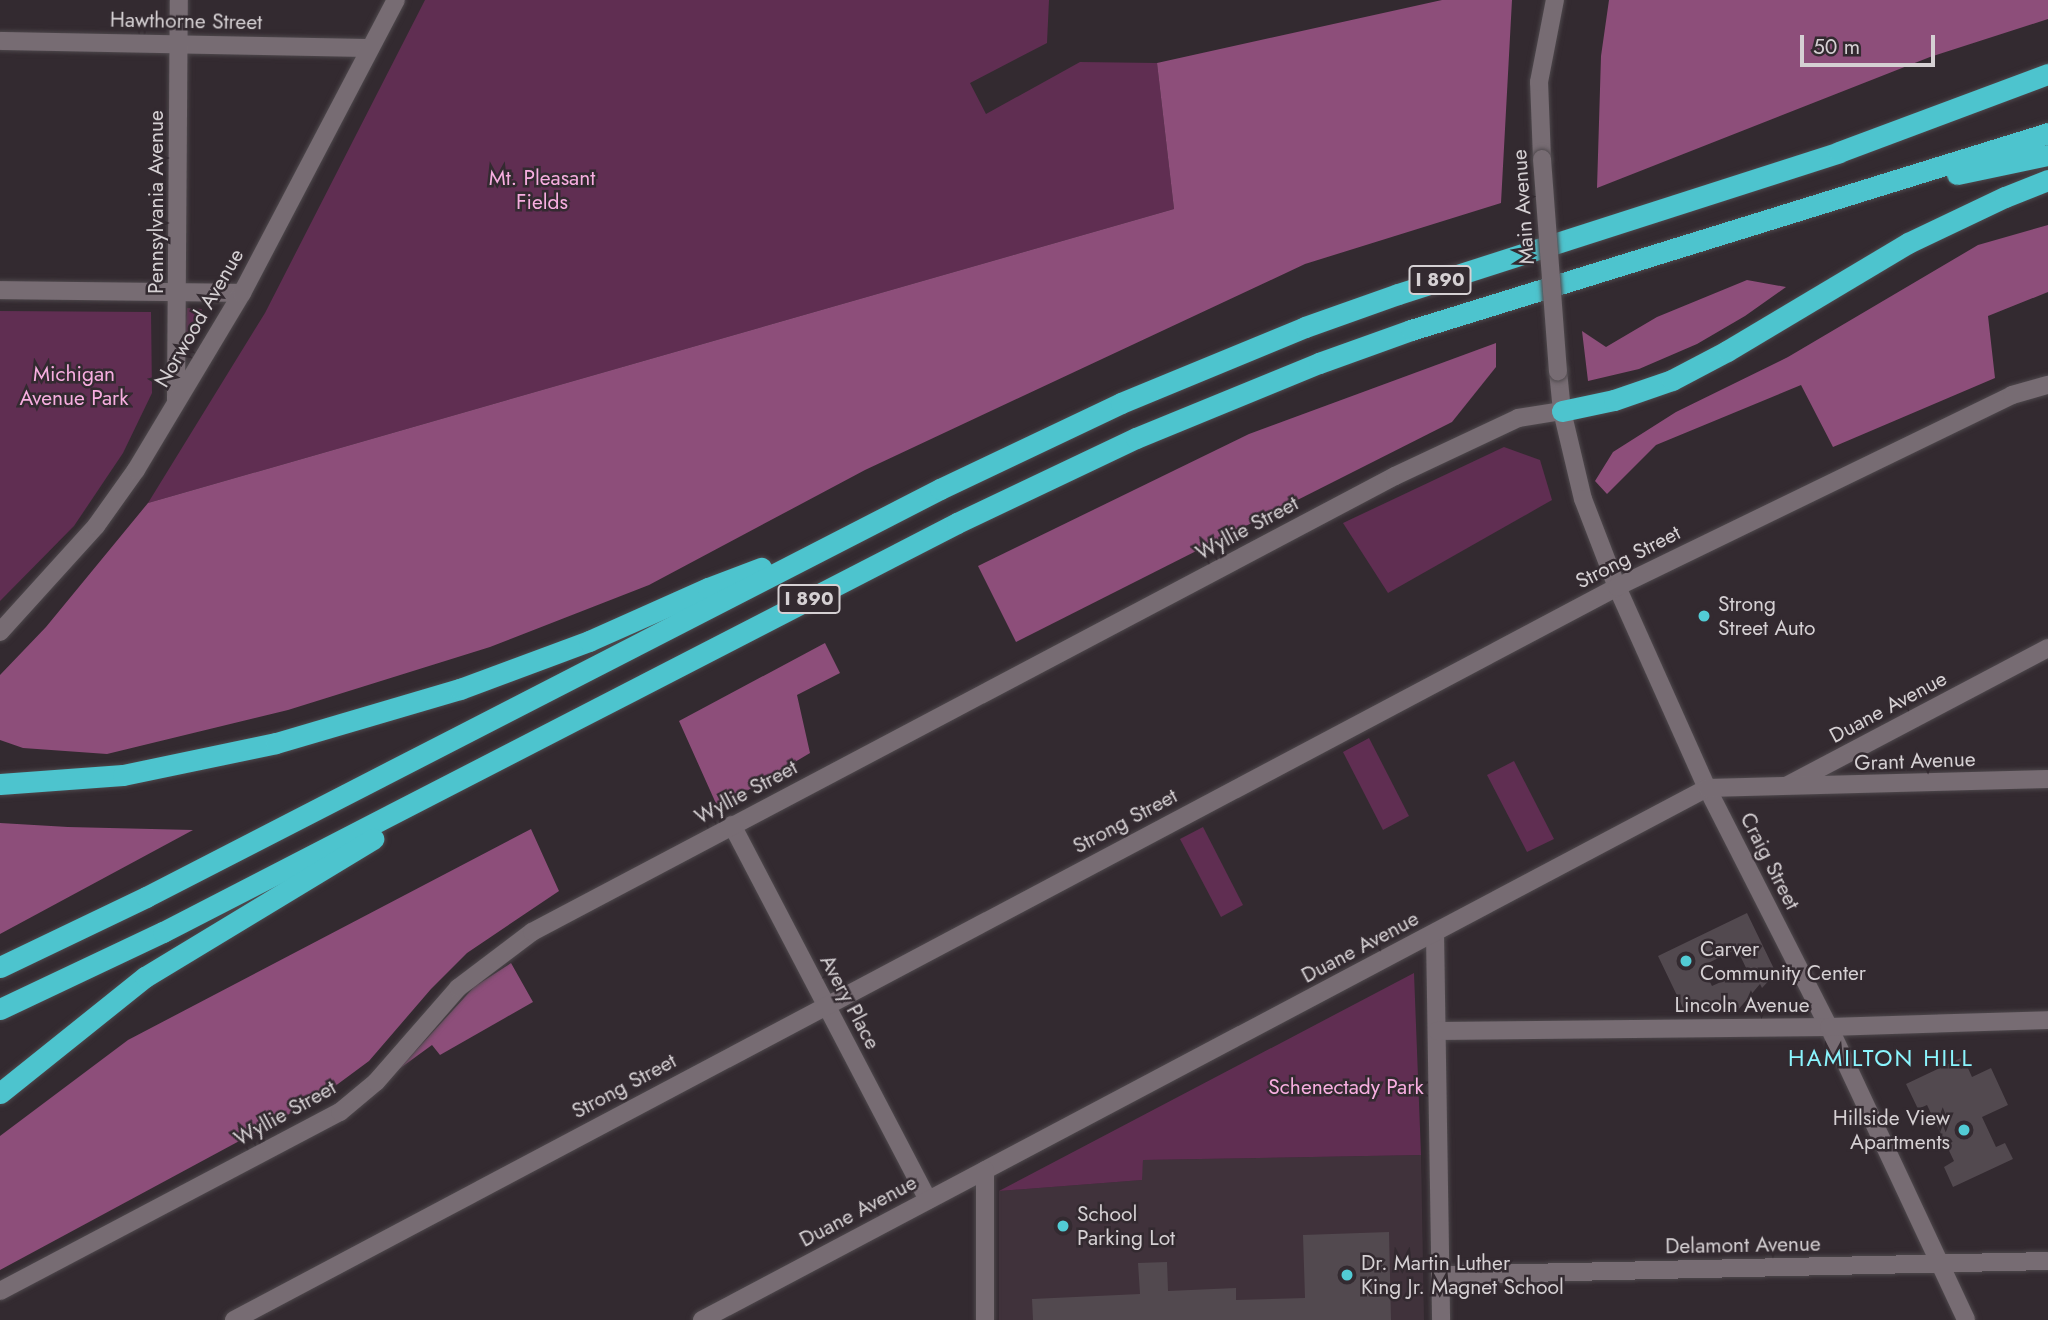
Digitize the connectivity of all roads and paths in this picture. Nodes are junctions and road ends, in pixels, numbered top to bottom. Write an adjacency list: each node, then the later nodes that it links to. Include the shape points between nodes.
1 (179, 0): 5 (street, Pennsylvania Avenue)
2 (396, 0): 6 (street, Norwood Avenue)
3 (1555, 0): 17 (street, Main Avenue, bridge, via 1539,82)
4 (0, 41): 5 (street, Hawthorne Street)
5 (179, 43): 6 (street, Hawthorne Street); 13 (street, Pennsylvania Avenue)
6 (370, 48): 14 (street, Norwood Avenue)
7 (2048, 74): 18 (highway, I 890, via 1839,152 1305,327 1028,445)
8 (2048, 134): 11 (highway, I 890)
9 (2048, 155): 11 (highway)
10 (2048, 180): 17 (highway, via 1908,243 1682,375 1614,400)
11 (1855, 194): 22 (highway, I 890, via 1507,298 1227,400 1044,480)
12 (0, 290): 13 (street)
13 (178, 293): 14 (street); 16 (street, Pennsylvania Avenue)
14 (243, 293): 16 (street, Norwood Avenue)
15 (2048, 385): 19 (street, Strong Street, via 2012,395)
16 (176, 404): 20 (street, Norwood Avenue, via 96,526)
17 (1562, 411): 19 (street, Craig Street, via 1583,499); 27 (street, Wyllie Street, via 1518,418 1395,476)
18 (851, 534): 24 (highway, via 486,680 315,732 123,775); 29 (highway, I 890, via 146,897)
19 (1617, 587): 26 (street, Craig Street); 30 (street, Strong Street)
20 (0, 632)
21 (2048, 648): 25 (street, Duane Avenue)
22 (586, 714): 31 (highway, I 890, via 163,932); 35 (highway, via 181,954 110,1003)
23 (2048, 779): 25 (street, Grant Avenue)
24 (0, 784)
25 (1783, 788): 26 (street, Duane Avenue)
26 (1707, 789): 28 (street, Duane Avenue); 33 (street, Craig Street)
27 (732, 825): 30 (street, Avery Place); 41 (street, Wyllie Street, via 532,932 458,988 376,1082 340,1112)
28 (1435, 933): 34 (street); 36 (street, Duane Avenue)
29 (0, 967)
30 (826, 1004): 37 (street, Avery Place); 42 (street, Strong Street)
31 (0, 1009)
32 (2048, 1020): 33 (street, Lincoln Avenue)
33 (1829, 1027): 34 (street, Lincoln Avenue); 39 (street, Craig Street)
34 (1437, 1031): 40 (street)
35 (0, 1093)
36 (985, 1170): 37 (street, Duane Avenue); 44 (street)
37 (928, 1200): 43 (street, Duane Avenue)
38 (2048, 1261): 39 (street, Delamont Avenue)
39 (1940, 1264): 40 (street, Delamont Avenue); 46 (street, Craig Street)
40 (1440, 1275): 45 (street)
41 (0, 1291)
42 (234, 1320)
43 (702, 1320)
44 (985, 1320)
45 (1441, 1320)
46 (1966, 1320)

